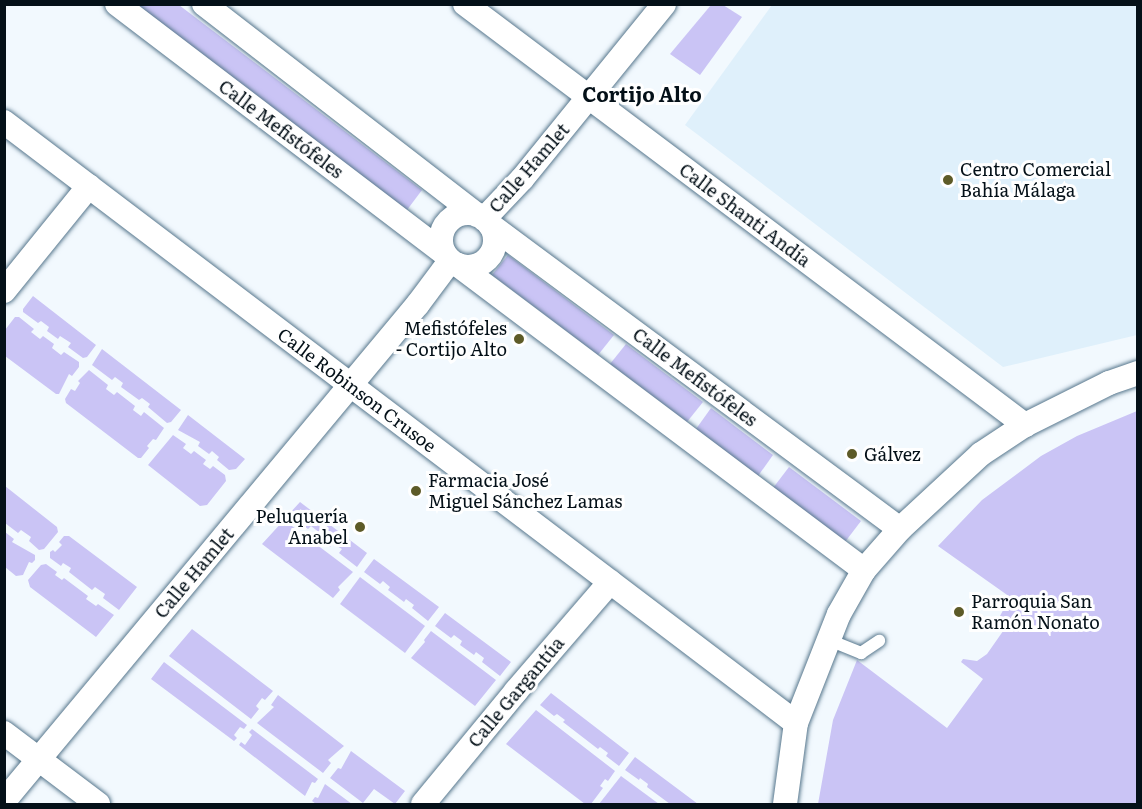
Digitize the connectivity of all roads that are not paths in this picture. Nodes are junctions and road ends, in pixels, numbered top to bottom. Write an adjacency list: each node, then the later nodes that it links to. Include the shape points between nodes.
1 (117, 4): 9 (street, Calle Mefistófeles)
2 (204, 4): 8 (street, Calle Mefistófeles)
3 (465, 4): 5 (street, Calle Shanti Andía)
4 (664, 4): 5 (street, Calle Hamlet)
5 (589, 98): 8 (street, Calle Hamlet); 13 (street, Calle Shanti Andía)
6 (4, 122): 7 (street, Calle Robinson Crusoe)
7 (89, 186): 10 (street); 12 (street, Calle Robinson Crusoe)
8 (484, 219): 9 (street, via 466,213 447,223 442,232); 9 (street, via 494,243 491,253 477,266); 14 (street, Calle Mefistófeles)
9 (451, 260): 12 (street, Calle Hamlet); 15 (street, Calle Mefistófeles)
10 (4, 291)
11 (1137, 373): 13 (street)
12 (351, 384): 16 (street, Calle Robinson Crusoe); 21 (street, Calle Hamlet)
13 (1025, 425): 14 (street, via 981,454)
14 (900, 529): 15 (street)
15 (864, 570): 17 (street)
16 (610, 582): 19 (street, Calle Robinson Crusoe); 24 (street, Calle Gargantúa)
17 (828, 640): 18 (lane, via 861,653); 19 (street)
18 (879, 640)
19 (796, 723): 25 (street)
20 (4, 733): 21 (street)
21 (39, 760): 22 (street, Calle Hamlet); 23 (street)
22 (4, 801)
23 (98, 804)
24 (423, 804)
25 (785, 804)

